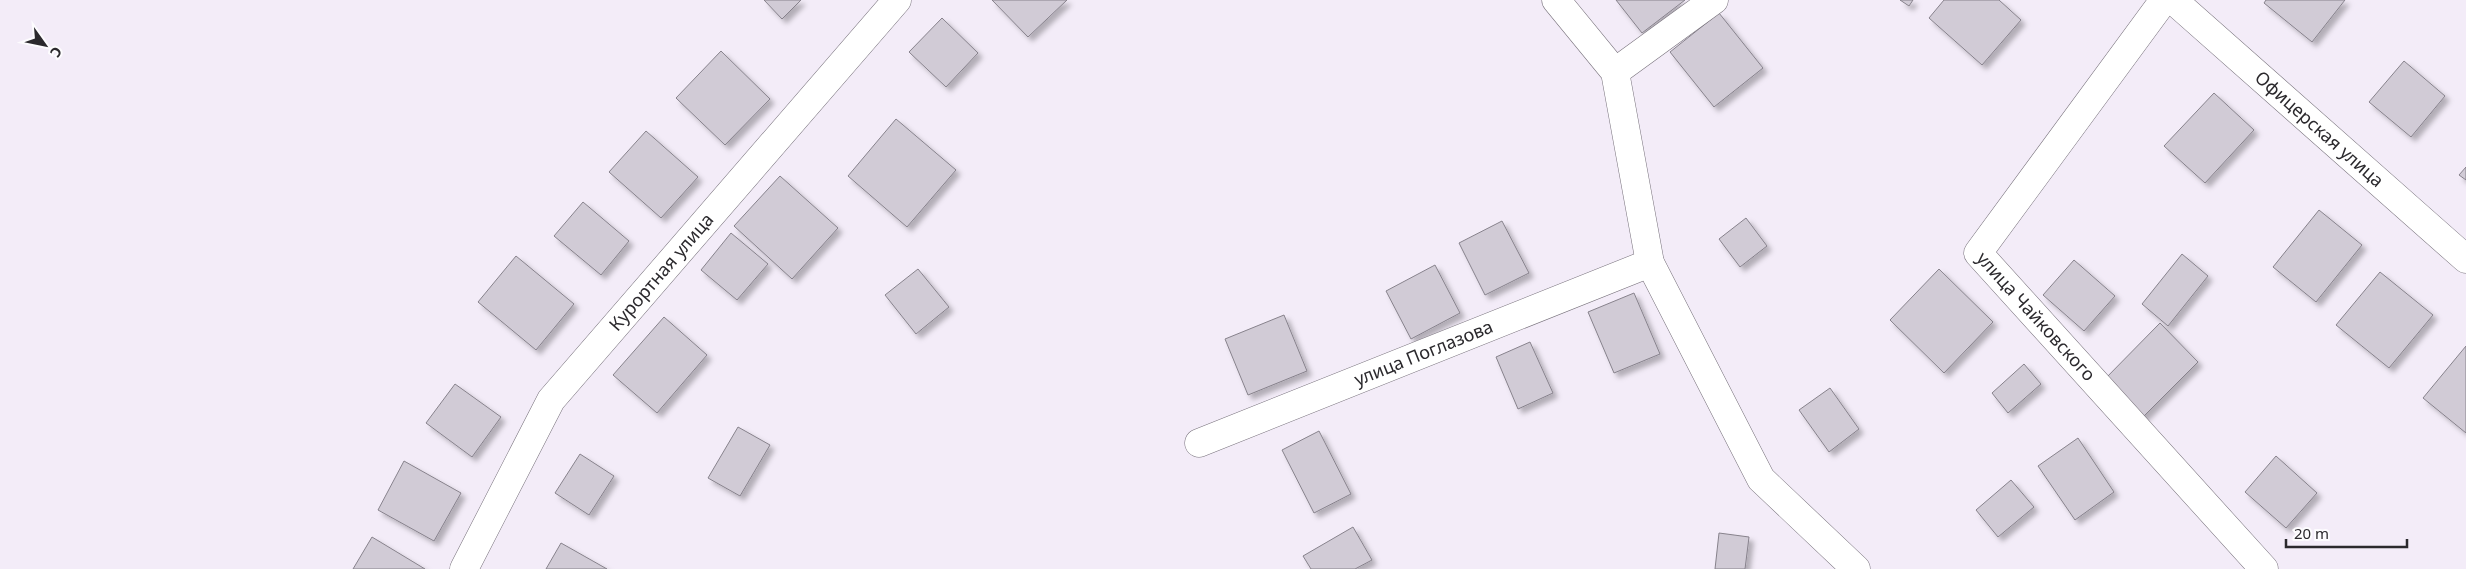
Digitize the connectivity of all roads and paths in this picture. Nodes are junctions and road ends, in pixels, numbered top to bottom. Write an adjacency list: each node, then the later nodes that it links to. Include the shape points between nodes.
1 (897, 0): 10 (street, Курортная улица, via 550,400)
2 (1556, 0): 6 (street)
3 (1714, 0): 6 (street)
4 (2164, 0): 12 (street, улица Чайковского, via 1978,253)
5 (2173, 0): 7 (street, Офицерская улица)
6 (1614, 72): 8 (street)
7 (2466, 258)
8 (1650, 263): 9 (street, улица Поглазова); 11 (street, via 1761,479)
9 (1199, 443)
10 (464, 569)
11 (1856, 569)
12 (2264, 569)

